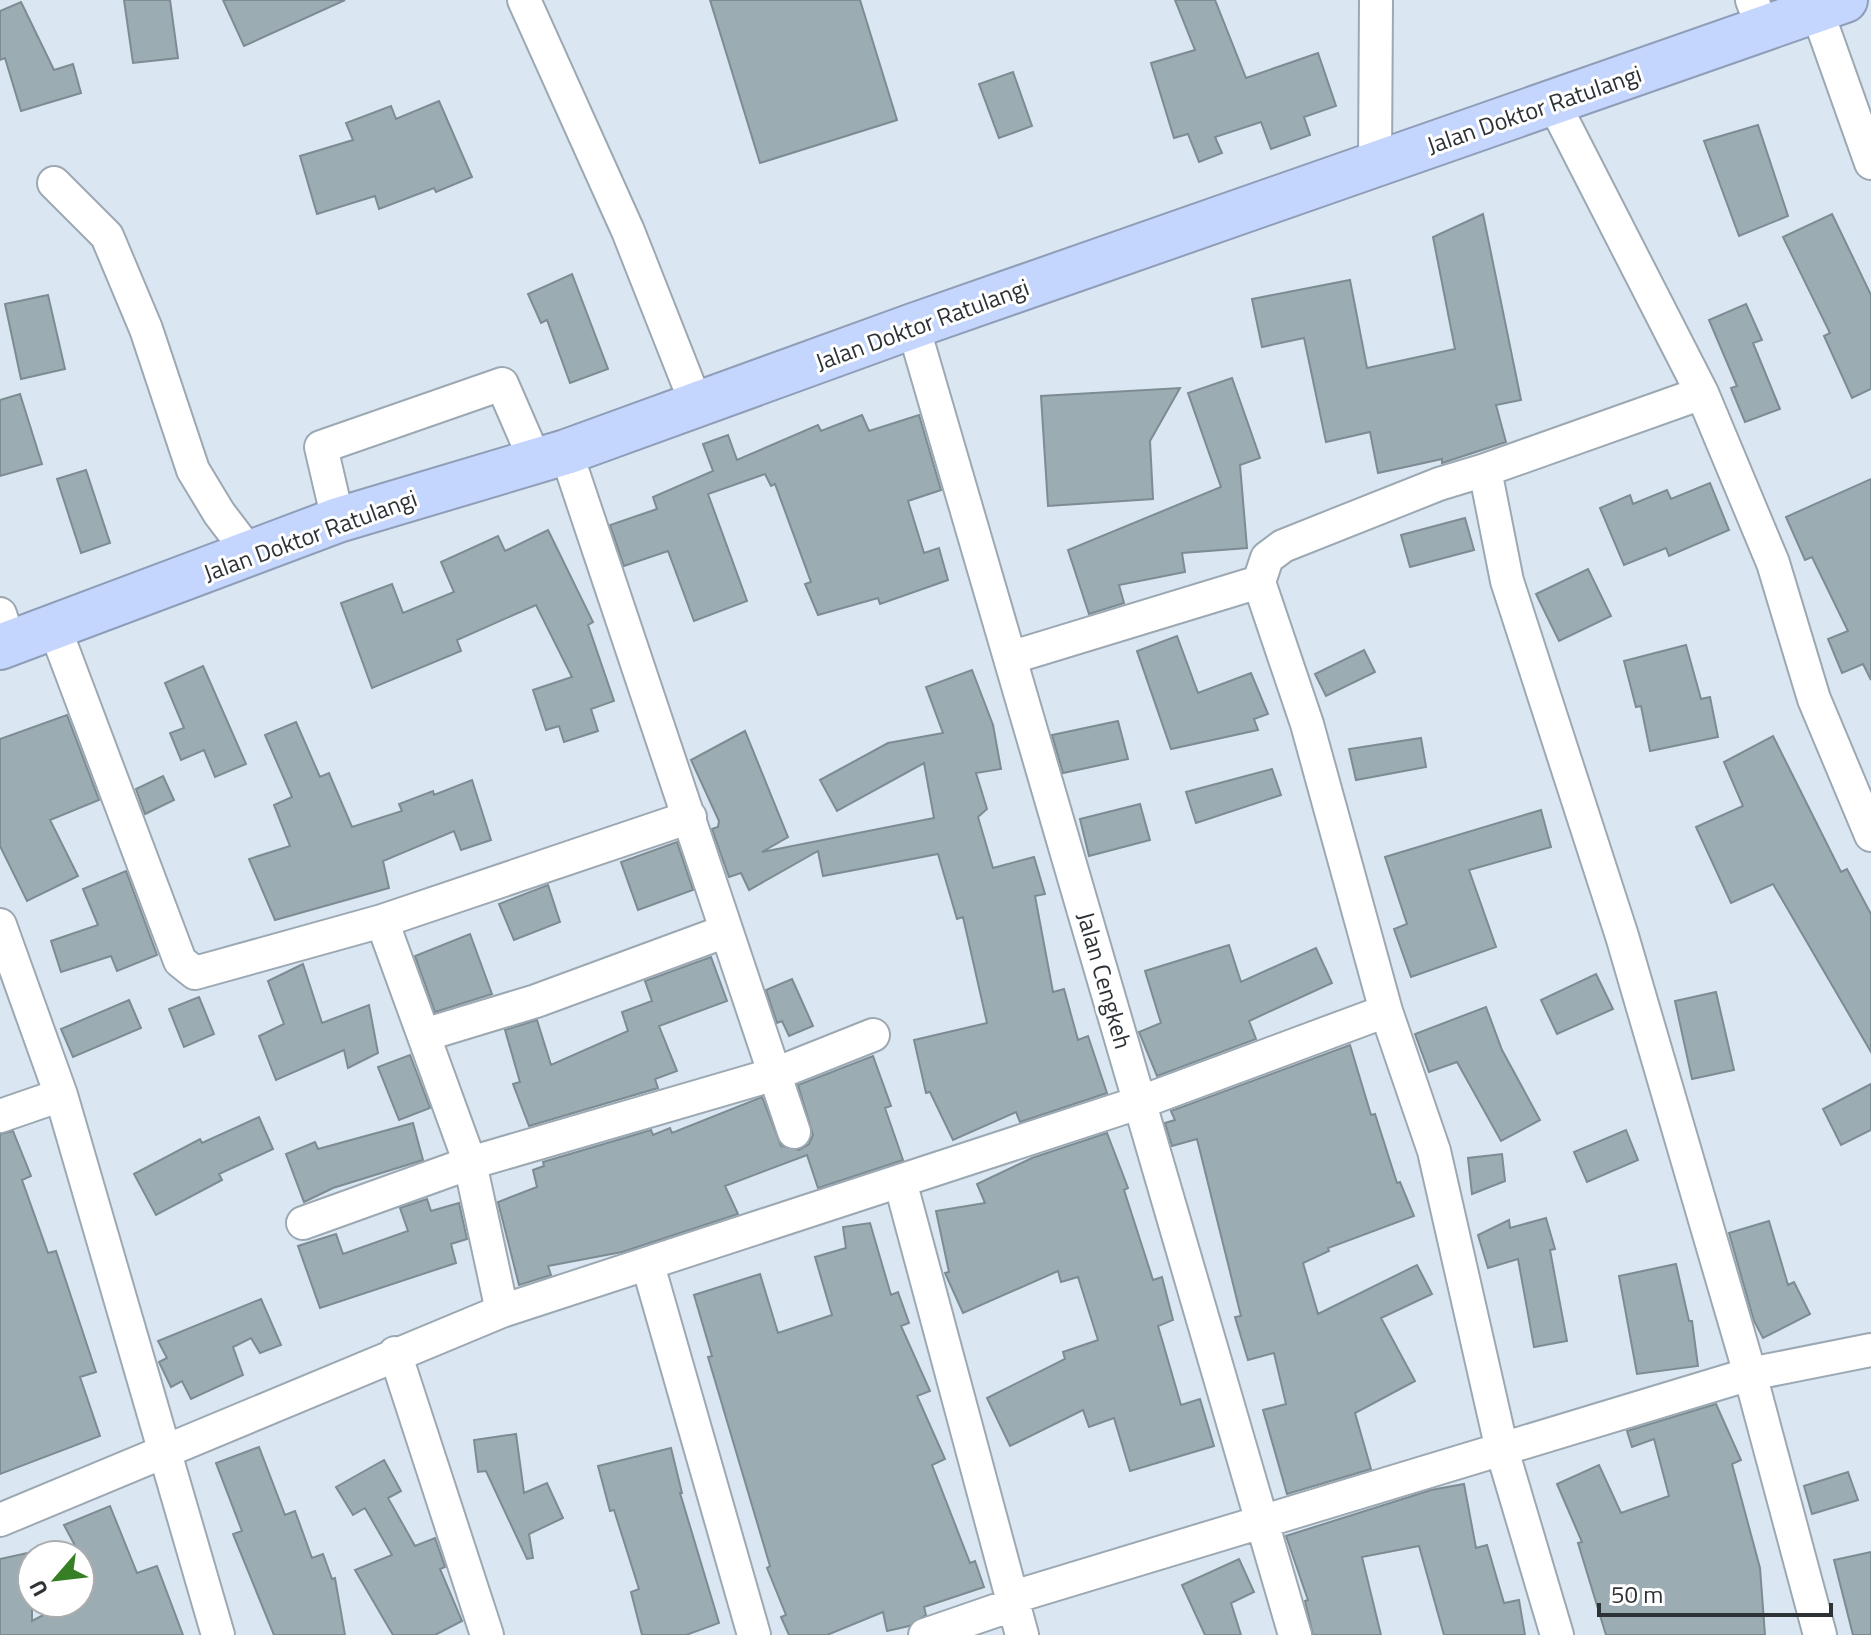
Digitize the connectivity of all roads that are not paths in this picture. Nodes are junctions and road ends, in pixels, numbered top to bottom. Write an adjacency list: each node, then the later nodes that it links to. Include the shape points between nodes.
1 (524, 0): 11 (street, via 628,231)
2 (1376, 0): 7 (street)
3 (1831, 5): 4 (highway, Jalan Doktor Ratulangi); 6 (street)
4 (1758, 14): 5 (highway, Jalan Doktor Ratulangi)
5 (1553, 102): 7 (highway, Jalan Doktor Ratulangi); 10 (street)
6 (1871, 163)
7 (1375, 165): 9 (highway, Jalan Doktor Ratulangi)
8 (54, 183): 15 (street, via 107,236 132,288 193,470)
9 (913, 326): 11 (highway, Jalan Doktor Ratulangi); 19 (street, Jalan Cengkeh)
10 (1702, 393): 13 (street); 21 (street, via 1773,563 1814,699)
11 (697, 406): 12 (highway, Jalan Doktor Ratulangi)
12 (551, 456): 14 (highway, Jalan Doktor Ratulangi); 14 (street, via 502,384 321,447); 20 (street)
13 (1485, 470): 16 (street, via 1283,546 1267,558); 40 (street, via 1507,581 1622,936)
14 (338, 520): 15 (highway, Jalan Doktor Ratulangi)
15 (251, 555): 17 (highway, Jalan Doktor Ratulangi)
16 (1259, 582): 19 (street); 25 (street, via 1307,724)
17 (55, 629): 18 (highway, Jalan Doktor Ratulangi); 22 (street, via 186,968 195,973)
18 (3, 635)
19 (1013, 657): 30 (street, Jalan Cengkeh)
20 (690, 817): 22 (street); 24 (street)
21 (1871, 835)
22 (382, 921): 26 (street)
23 (0, 925): 29 (street)
24 (726, 931): 26 (street, via 536,1001); 28 (street)
25 (1386, 1011): 30 (street); 41 (street, via 1434,1151)
26 (424, 1035): 33 (street)
27 (873, 1035): 28 (street)
28 (775, 1074): 32 (street); 33 (street)
29 (61, 1095): 31 (street); 42 (street)
30 (1141, 1102): 34 (street); 44 (street, Jalan Cengkeh)
31 (0, 1116)
32 (794, 1132)
33 (470, 1163): 35 (street); 37 (street)
34 (900, 1181): 36 (street); 45 (street)
35 (303, 1223)
36 (648, 1265): 37 (street); 48 (street)
37 (502, 1311): 39 (street)
38 (1871, 1350): 40 (street)
39 (395, 1353): 42 (street); 47 (street)
40 (1750, 1374): 41 (street); 53 (street)
41 (1502, 1450): 44 (street); 52 (street)
42 (167, 1451): 43 (street); 46 (street)
43 (0, 1520)
44 (1262, 1521): 45 (street); 51 (street, Jalan Cengkeh)
45 (1011, 1601): 49 (street); 50 (street)
46 (218, 1635)
47 (487, 1635)
48 (754, 1635)
49 (925, 1635)
50 (1022, 1635)
51 (1295, 1635)
52 (1557, 1635)
53 (1820, 1635)

